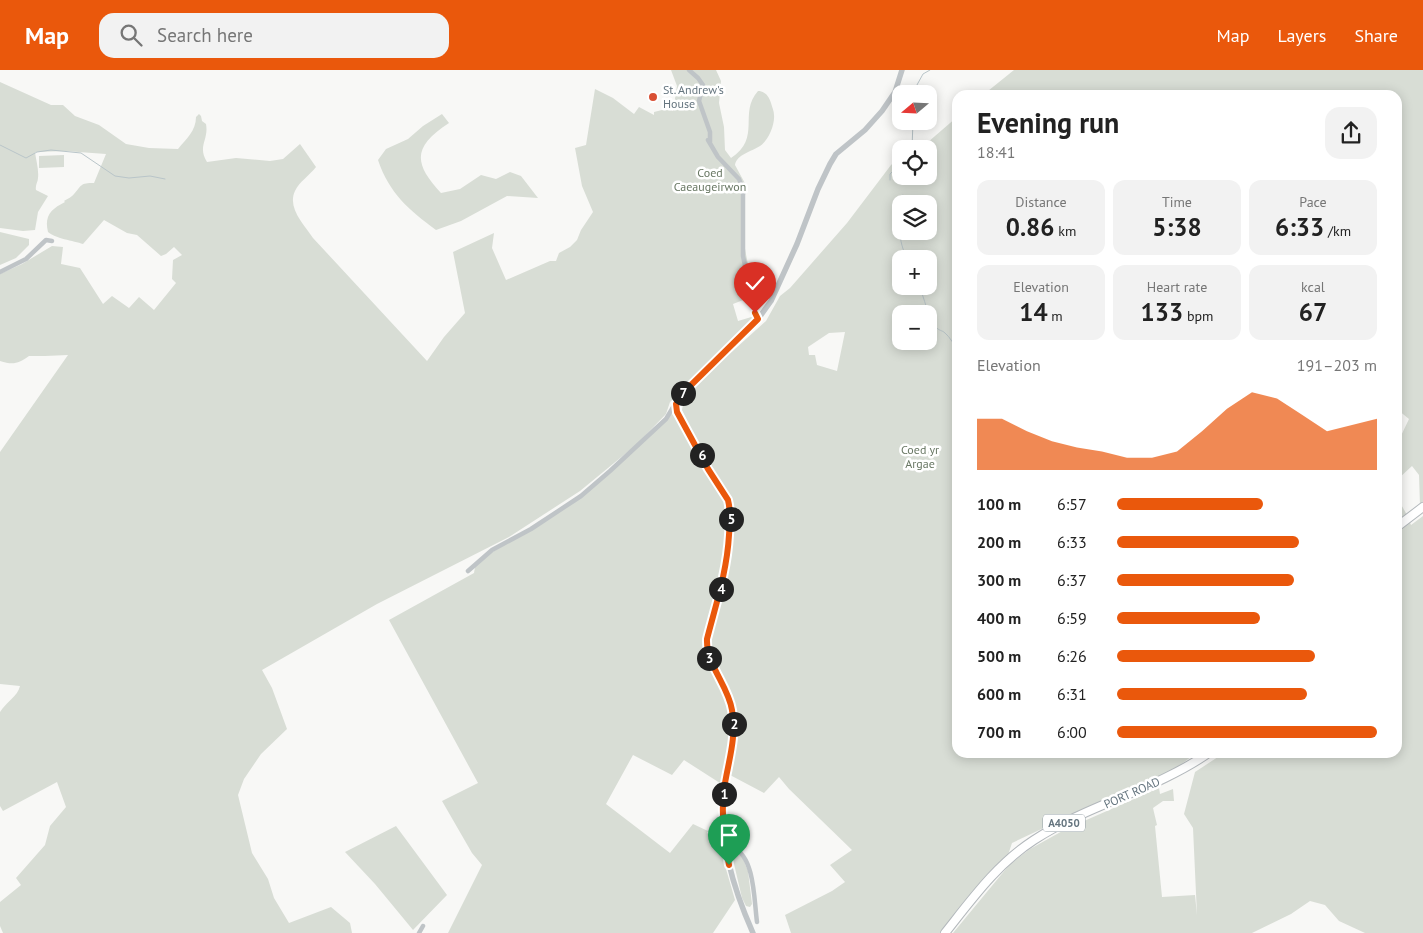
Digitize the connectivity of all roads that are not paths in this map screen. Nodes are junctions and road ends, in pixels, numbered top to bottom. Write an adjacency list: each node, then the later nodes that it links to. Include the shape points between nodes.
1 (689, 70): 5 (street, via 703,85 699,101 710,132 709,142 739,179 742,189 743,256)
2 (902, 70): 5 (street, via 895,92 882,111 836,154 830,164 777,290)
3 (52, 241): 4 (street, via 46,240 26,259)
4 (0, 272)
5 (758, 319): 6 (street, via 686,390)
6 (676, 404): 9 (street, via 666,419 581,496 492,550); 13 (street, via 677,412 728,500 730,510 725,572 706,647 727,693 734,719 724,794 724,828 729,865)
7 (1423, 507): 8 (main road)
8 (1402, 523)
9 (468, 571)
10 (1201, 758): 18 (main road, PORT ROAD / A4050, via 1177,773 1033,840 994,874)
11 (734, 848): 12 (street, via 745,857 749,868)
12 (755, 907): 13 (street); 14 (street)
13 (744, 912): 17 (street)
14 (757, 922)
15 (423, 926): 16 (street)
16 (420, 933)
17 (754, 933)
18 (945, 933)

